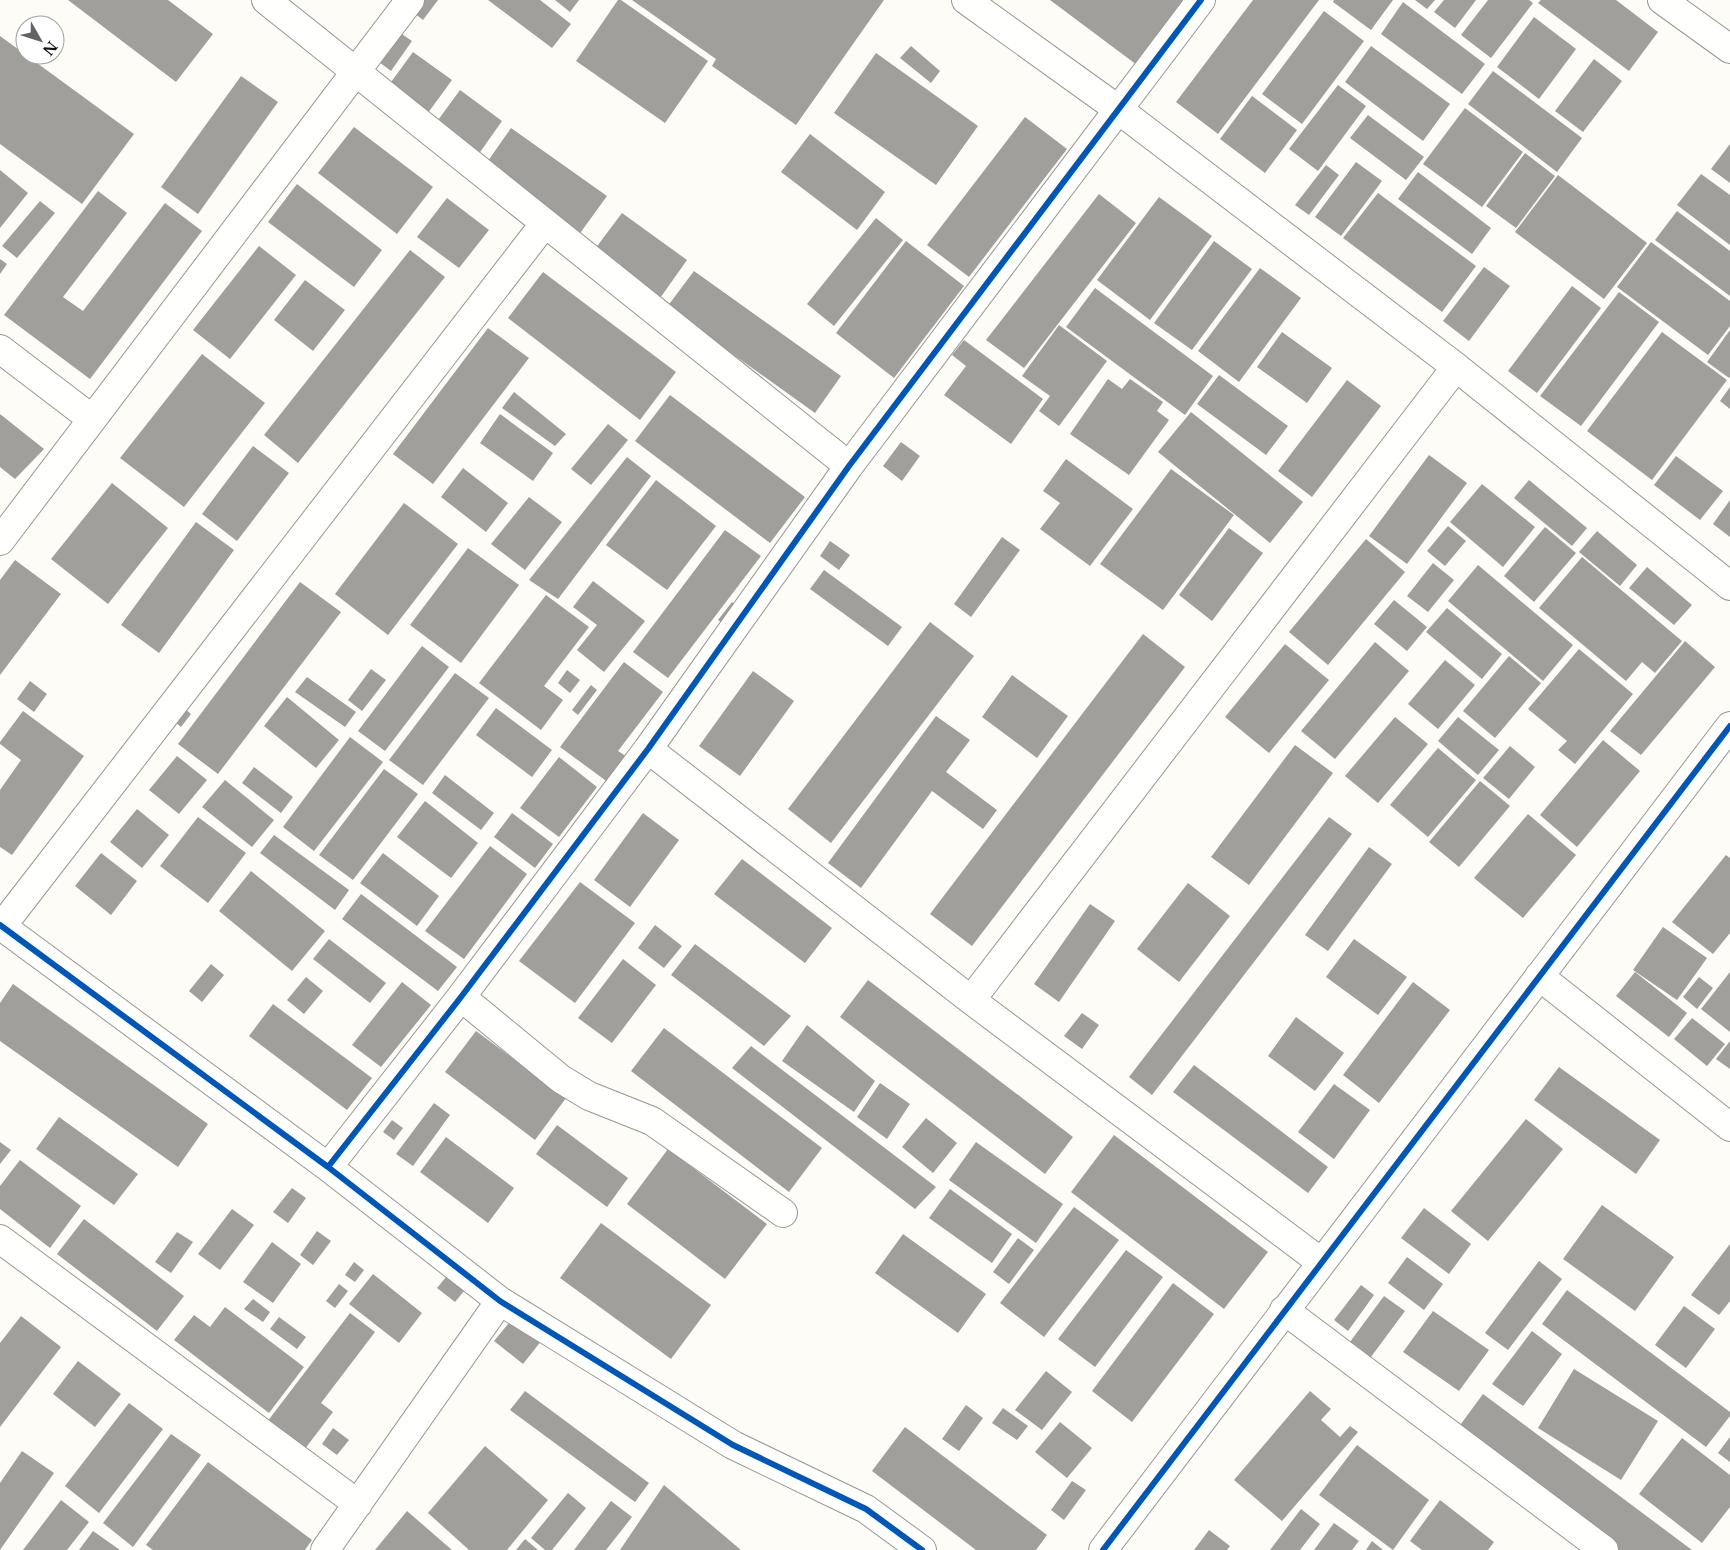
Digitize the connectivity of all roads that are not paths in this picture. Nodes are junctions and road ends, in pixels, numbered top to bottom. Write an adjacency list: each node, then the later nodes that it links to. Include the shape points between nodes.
1 (266, 0): 8 (street)
2 (410, 0): 8 (street)
3 (966, 0): 9 (street)
4 (1202, 0): 9 (street)
5 (1662, 0): 6 (street)
6 (1693, 9): 7 (street)
7 (1730, 50)
8 (356, 72): 10 (street); 13 (street)
9 (1119, 110): 12 (street); 14 (street)
10 (545, 223): 14 (street); 19 (street)
11 (0, 349): 13 (street)
12 (1456, 367): 16 (street); 22 (street)
13 (92, 419): 15 (street)
14 (849, 466): 18 (street)
15 (0, 541)
16 (1730, 586)
17 (1730, 726): 20 (street)
18 (648, 749): 21 (street); 22 (street)
19 (1, 926): 24 (street)
20 (1540, 976): 23 (street); 27 (street)
21 (461, 997): 24 (street); 25 (street, via 561,1079 589,1096 652,1121)
22 (971, 1000): 27 (street)
23 (1730, 1127)
24 (328, 1167): 28 (street)
25 (783, 1213)
26 (0, 1239): 30 (street)
27 (1321, 1262): 29 (street)
28 (500, 1301): 30 (street); 32 (street, via 733,1445 866,1509)
29 (1284, 1310): 33 (street); 34 (street)
30 (358, 1504): 31 (street)
31 (326, 1550)
32 (922, 1550)
33 (1103, 1550)
34 (1604, 1550)

